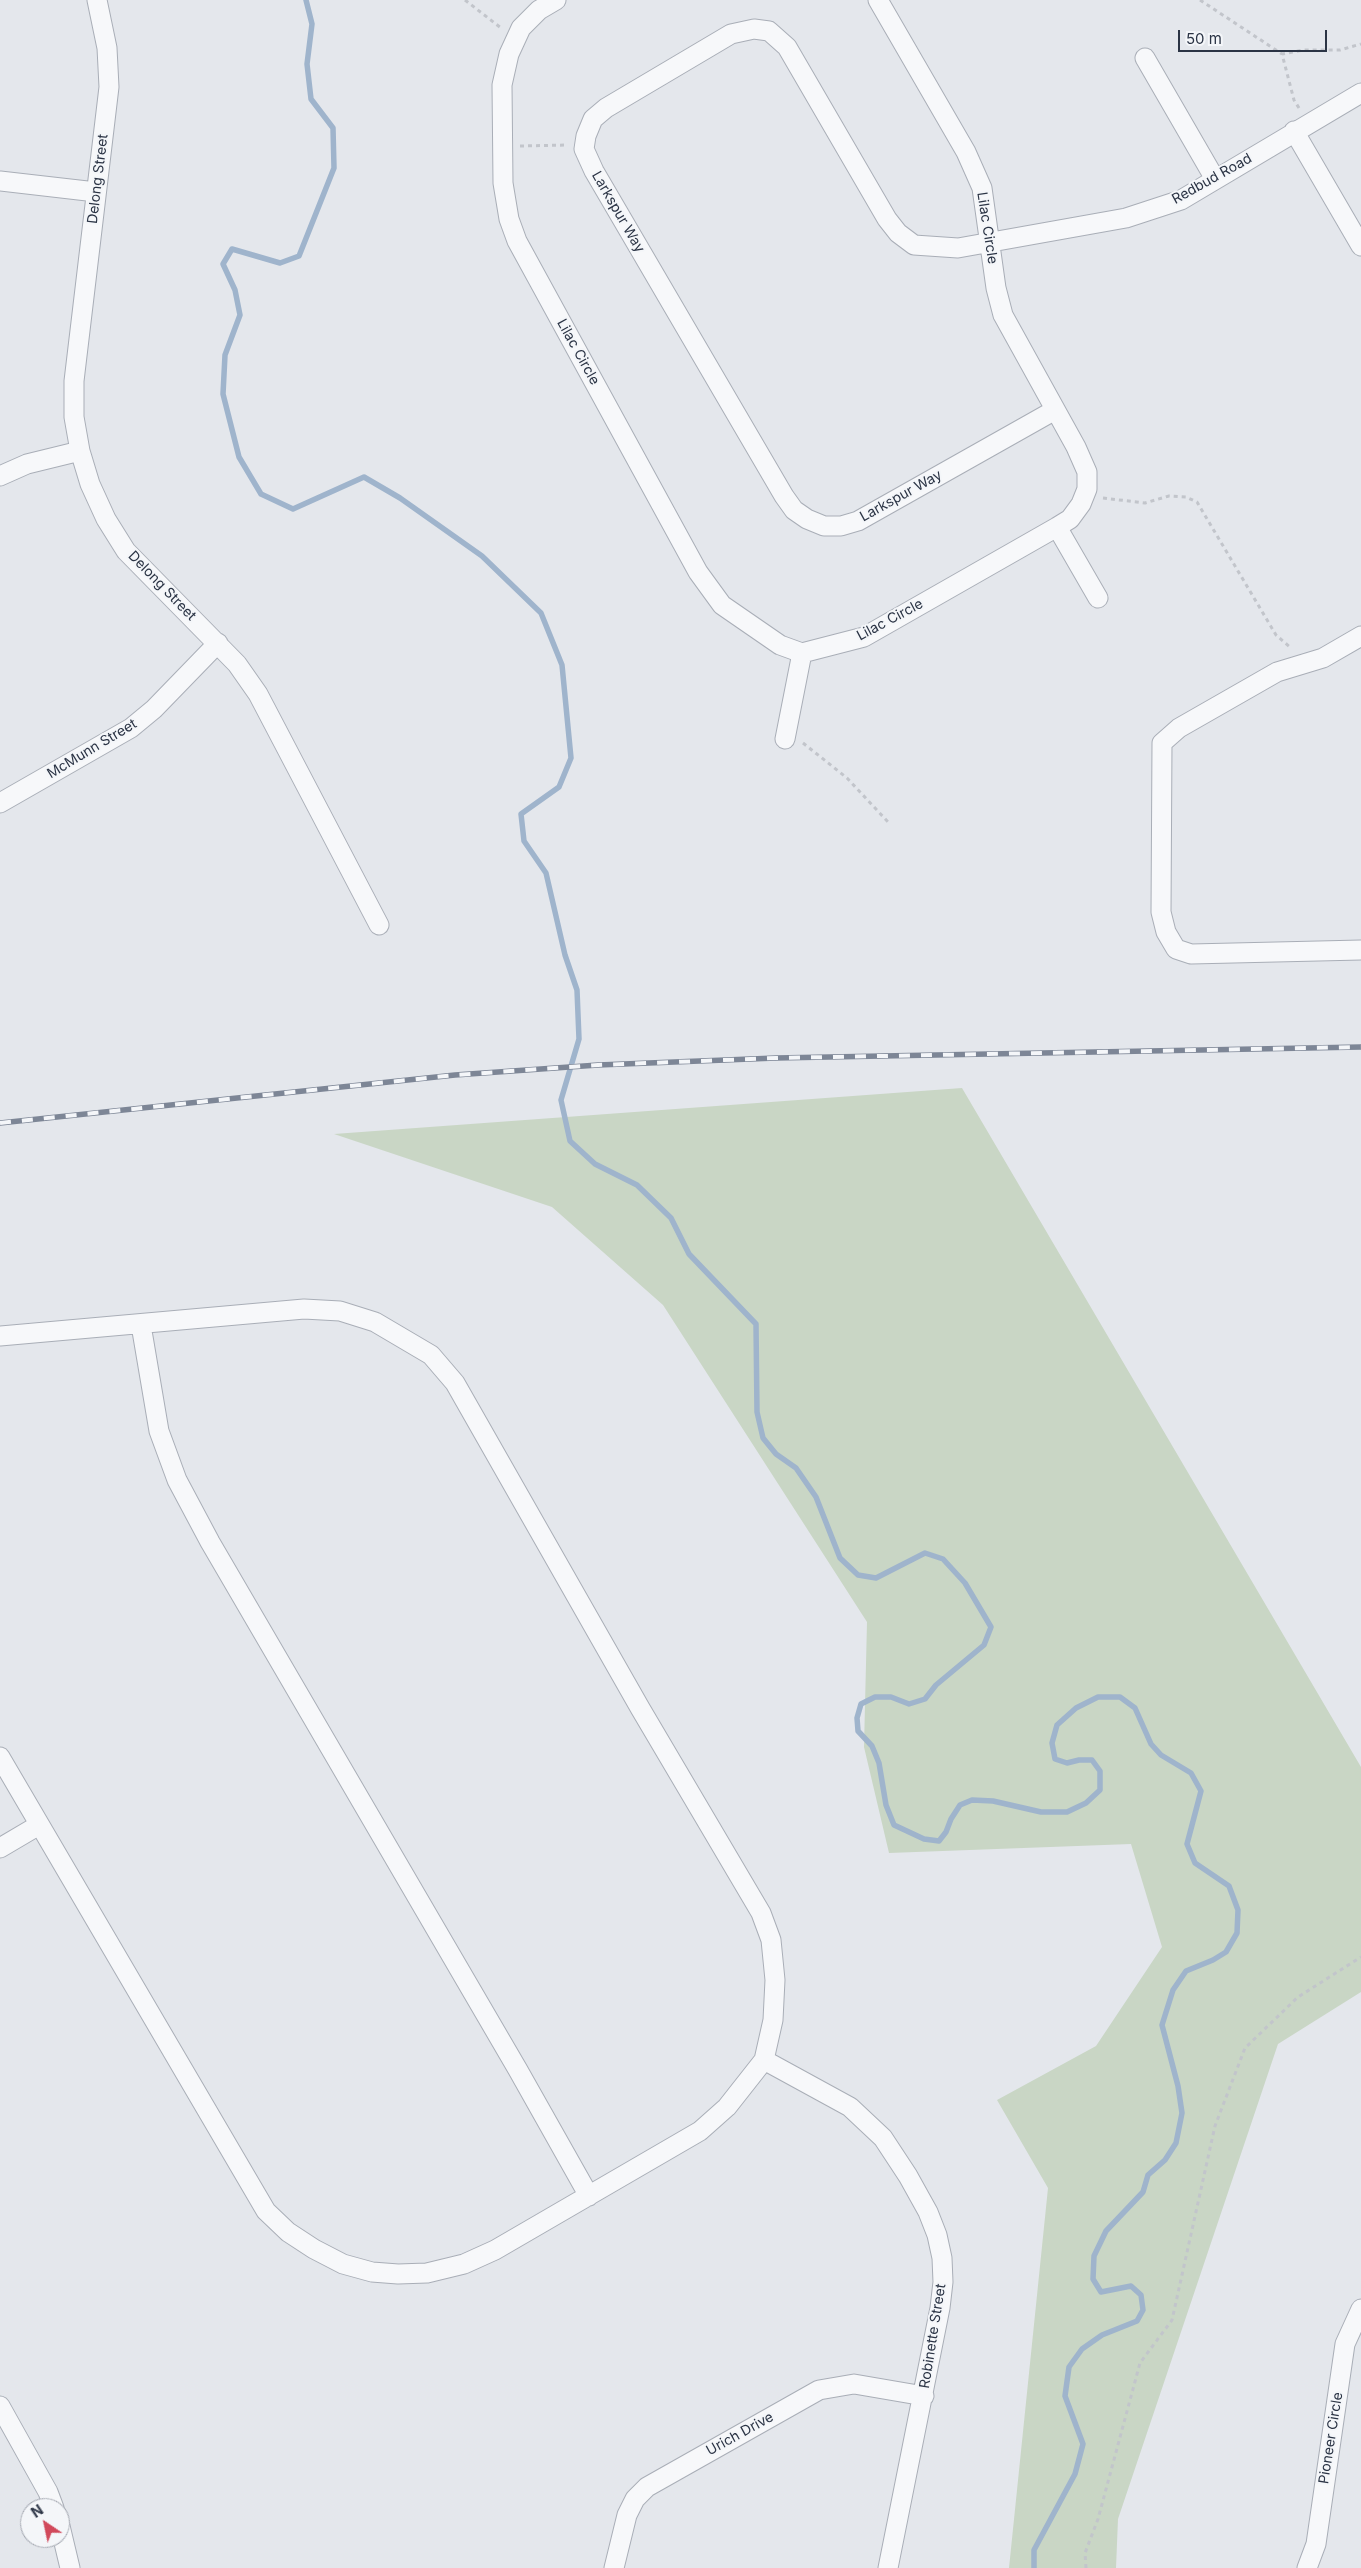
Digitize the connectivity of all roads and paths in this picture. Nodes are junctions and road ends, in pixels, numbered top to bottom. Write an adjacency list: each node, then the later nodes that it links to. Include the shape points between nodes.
1 (97, 0): 16 (street, Delong Street, via 107,48 109,87)
2 (465, 0): 6 (path)
3 (556, 0): 6 (street, Lilac Circle, via 539,10 521,28)
4 (878, 0): 17 (street, Lilac Circle, via 966,152 982,188)
5 (1200, 0): 8 (path)
6 (516, 39): 13 (street, Lilac Circle, via 502,84)
7 (1361, 44): 8 (path, via 1340,50 1303,50)
8 (1282, 54): 11 (path)
9 (1145, 58): 14 (street)
10 (1361, 93): 11 (street, Redbud Road)
11 (1302, 127): 14 (street, Redbud Road); 18 (street)
12 (584, 145): 13 (path); 17 (street, via 593,119 606,108 730,34 754,29 769,31 787,47 898,233 914,245 958,248); 19 (street, Larkspur Way, via 594,171 784,496 794,510 807,519 824,526 858,521)
13 (501, 146): 27 (street, Lilac Circle, via 509,219 517,241 698,572 722,605 780,645)
14 (1215, 179): 17 (street, Redbud Road, via 1181,200 1126,218)
15 (0, 181): 16 (street)
16 (96, 192): 20 (street, Delong Street, via 74,381 74,417)
17 (990, 242): 19 (street, Lilac Circle, via 1003,315)
18 (1361, 246)
19 (1055, 410): 22 (street, Lilac Circle, via 1087,472)
20 (80, 451): 21 (street, via 27,464); 26 (street, Delong Street, via 106,519 126,551)
21 (0, 476)
22 (1085, 494): 23 (street, Lilac Circle, via 1070,519); 28 (path, via 1145,503 1169,496 1186,496 1197,502 1276,635 1294,650)
23 (1057, 527): 24 (street); 27 (street, Lilac Circle, via 864,637)
24 (1098, 598)
25 (1361, 636): 28 (street, via 1323,658)
26 (218, 643): 30 (street, McMunn Street, via 131,728); 32 (street, Delong Street, via 258,694)
27 (802, 653): 29 (street)
28 (1293, 667): 33 (street, via 1277,672 1187,723 1162,743 1161,912 1166,932 1176,949 1191,954)
29 (786, 735): 31 (path, via 847,778)
30 (0, 803)
31 (889, 823)
32 (379, 924)
33 (1361, 950)
34 (141, 1325): 35 (street); 40 (street, via 304,1309 340,1311 375,1322 410,1341 430,1355 455,1383 761,1913 771,1940 775,1980 773,2020); 41 (street, via 159,1431 177,1480)
35 (0, 1336)
36 (0, 1757): 37 (street)
37 (39, 1825): 38 (street); 41 (street, via 266,2212 308,2245 343,2264 372,2272 427,2273 464,2264 494,2250)
38 (0, 1848)
39 (1361, 1957): 50 (path, via 1298,1997 1244,2048 1216,2126 1172,2320 1140,2363 1086,2553)
40 (764, 2060): 41 (street, via 727,2108 700,2131); 43 (street, Robinette Street, via 850,2107 883,2138 928,2212 942,2258 943,2282)
41 (589, 2196)
42 (1361, 2310): 51 (street, Pioneer Circle, via 1346,2344 1316,2544)
43 (924, 2396): 48 (street, Urich Drive, via 854,2384 830,2386 802,2400 647,2487 635,2499 627,2515); 49 (street, Robinette Street)
44 (0, 2406): 45 (street)
45 (50, 2498)
46 (65, 2548): 47 (street)
47 (70, 2568)
48 (614, 2568)
49 (888, 2568)
50 (1086, 2568)
51 (1307, 2568)

